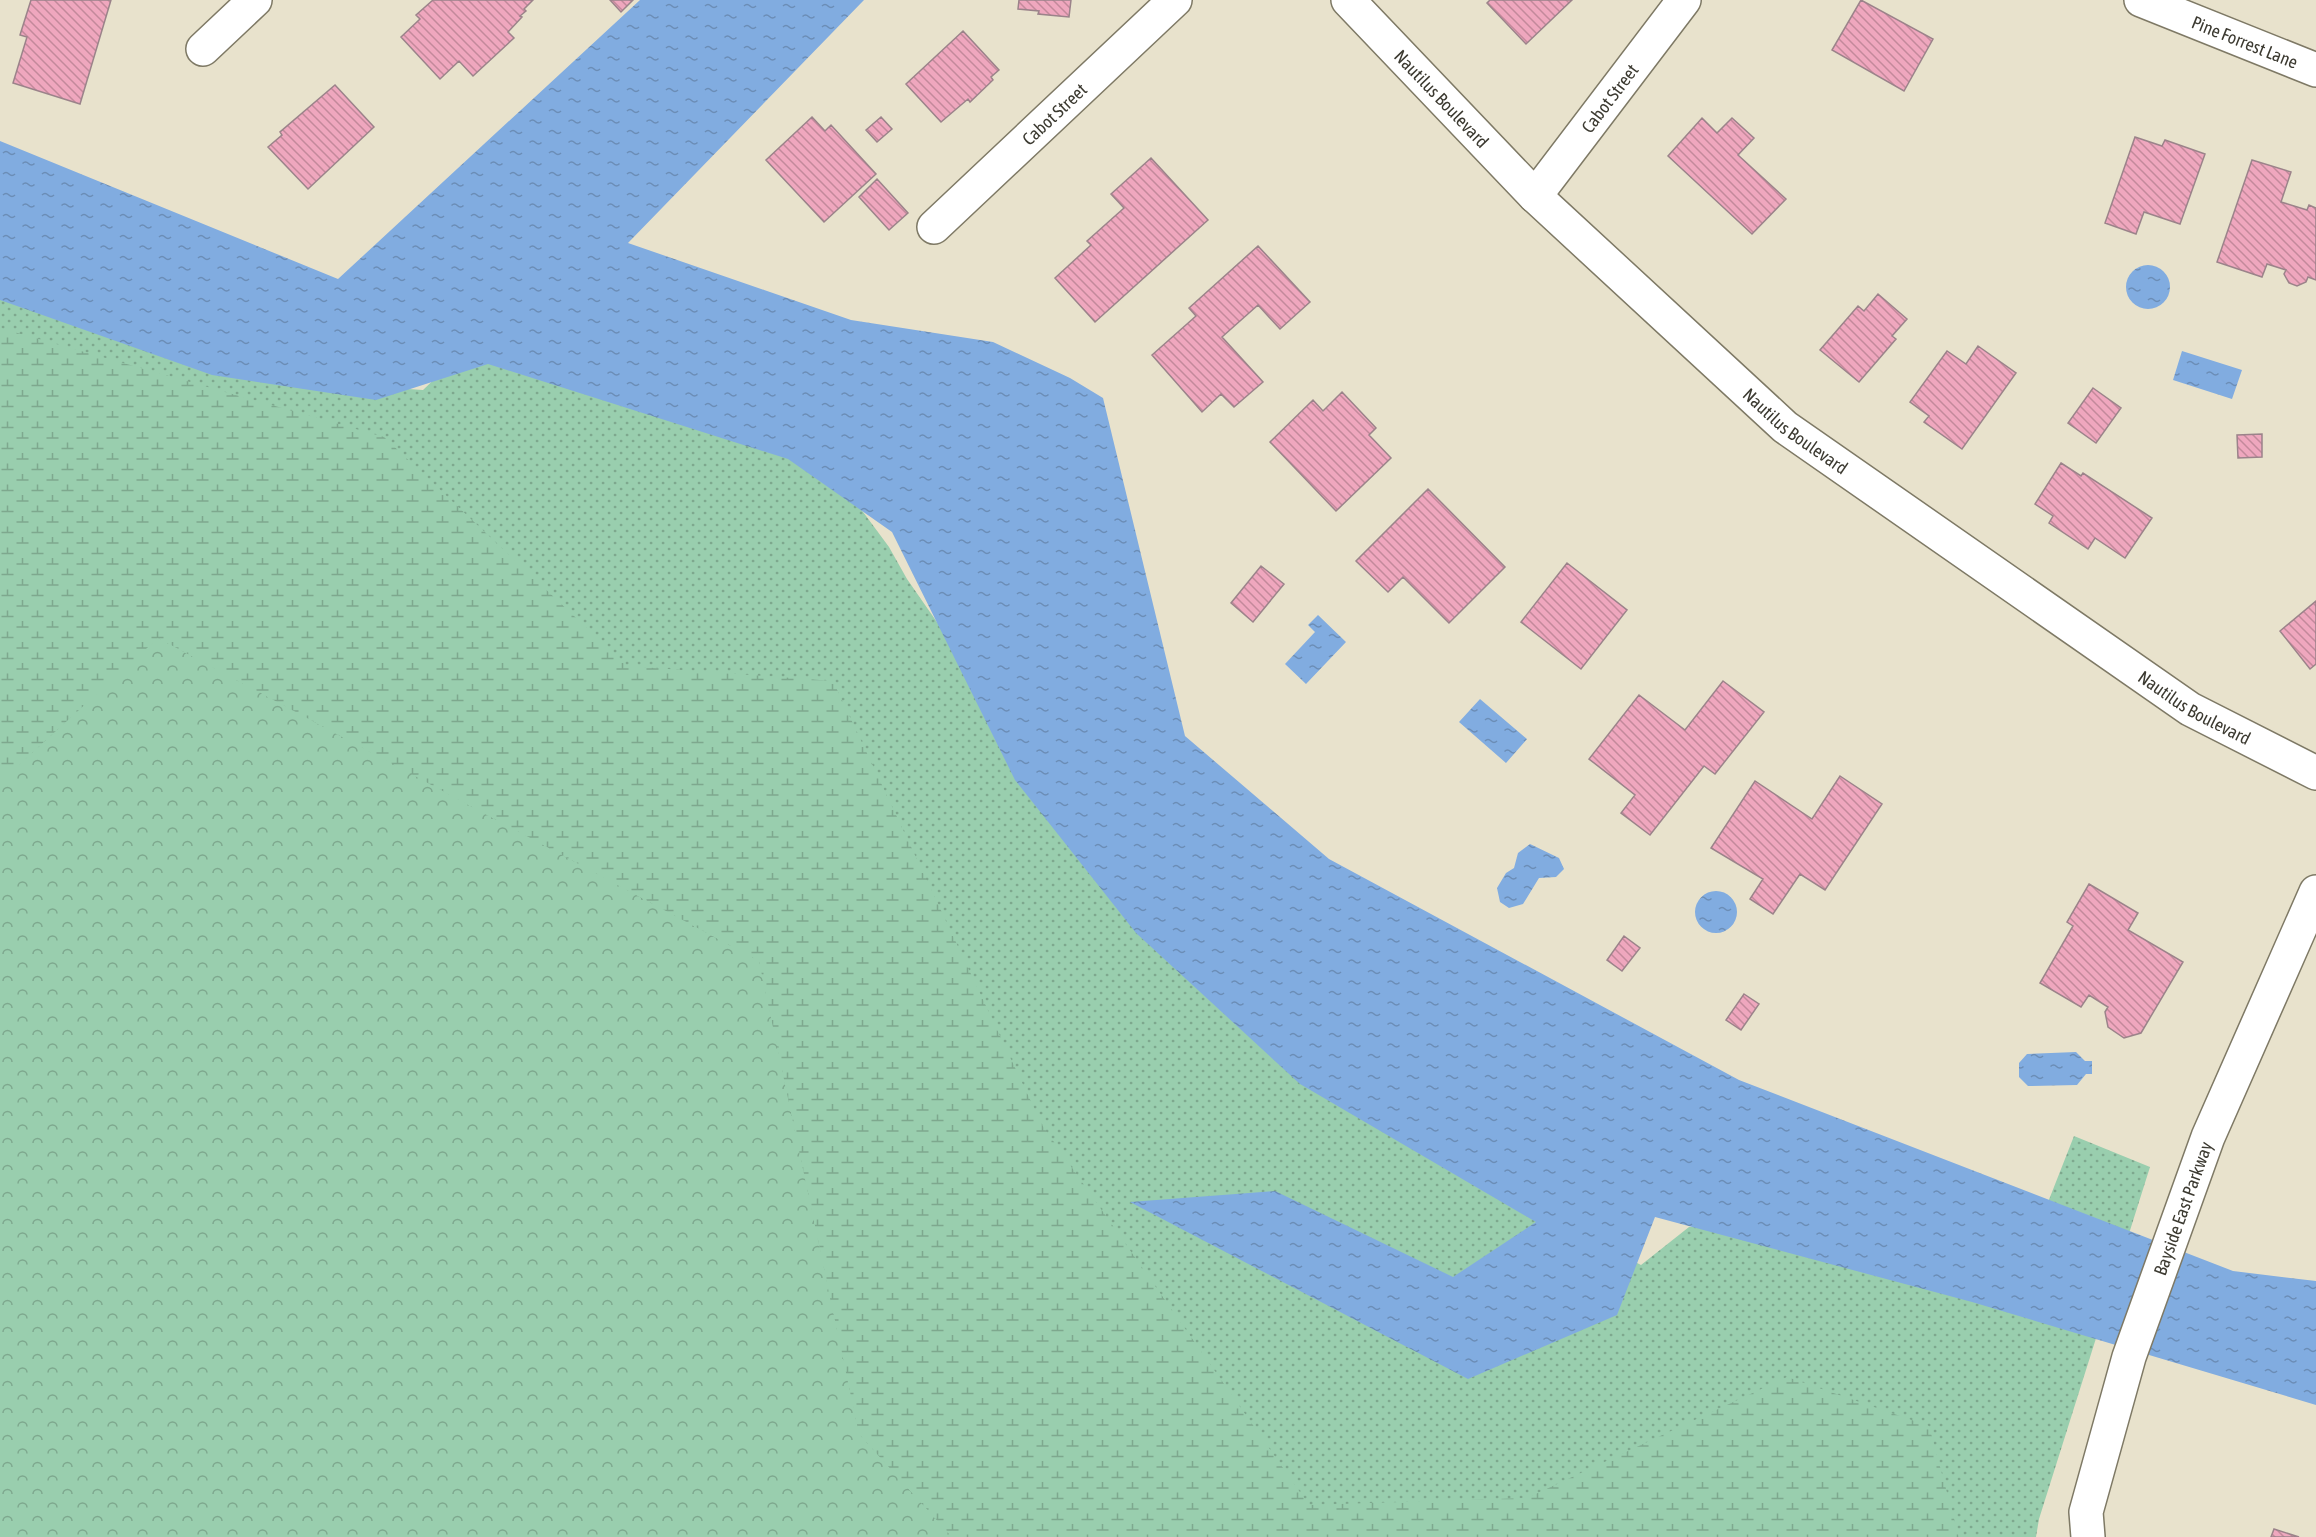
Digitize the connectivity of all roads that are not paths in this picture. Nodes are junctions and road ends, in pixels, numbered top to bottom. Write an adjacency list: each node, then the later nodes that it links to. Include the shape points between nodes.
1 (255, 0): 6 (street)
2 (1175, 0): 9 (street, Cabot Street)
3 (1348, 0): 8 (street, Nautilus Boulevard)
4 (1684, 0): 8 (street, Cabot Street)
5 (2140, 0): 7 (street, Pine Forrest Lane)
6 (203, 49)
7 (2316, 70)
8 (1535, 195): 10 (street, Nautilus Boulevard, via 1785,427 2190,709)
9 (934, 227)
10 (2316, 772)
11 (2316, 892): 12 (street, Bayside East Parkway, via 2208,1137 2129,1357 2086,1512)
12 (2088, 1537)

